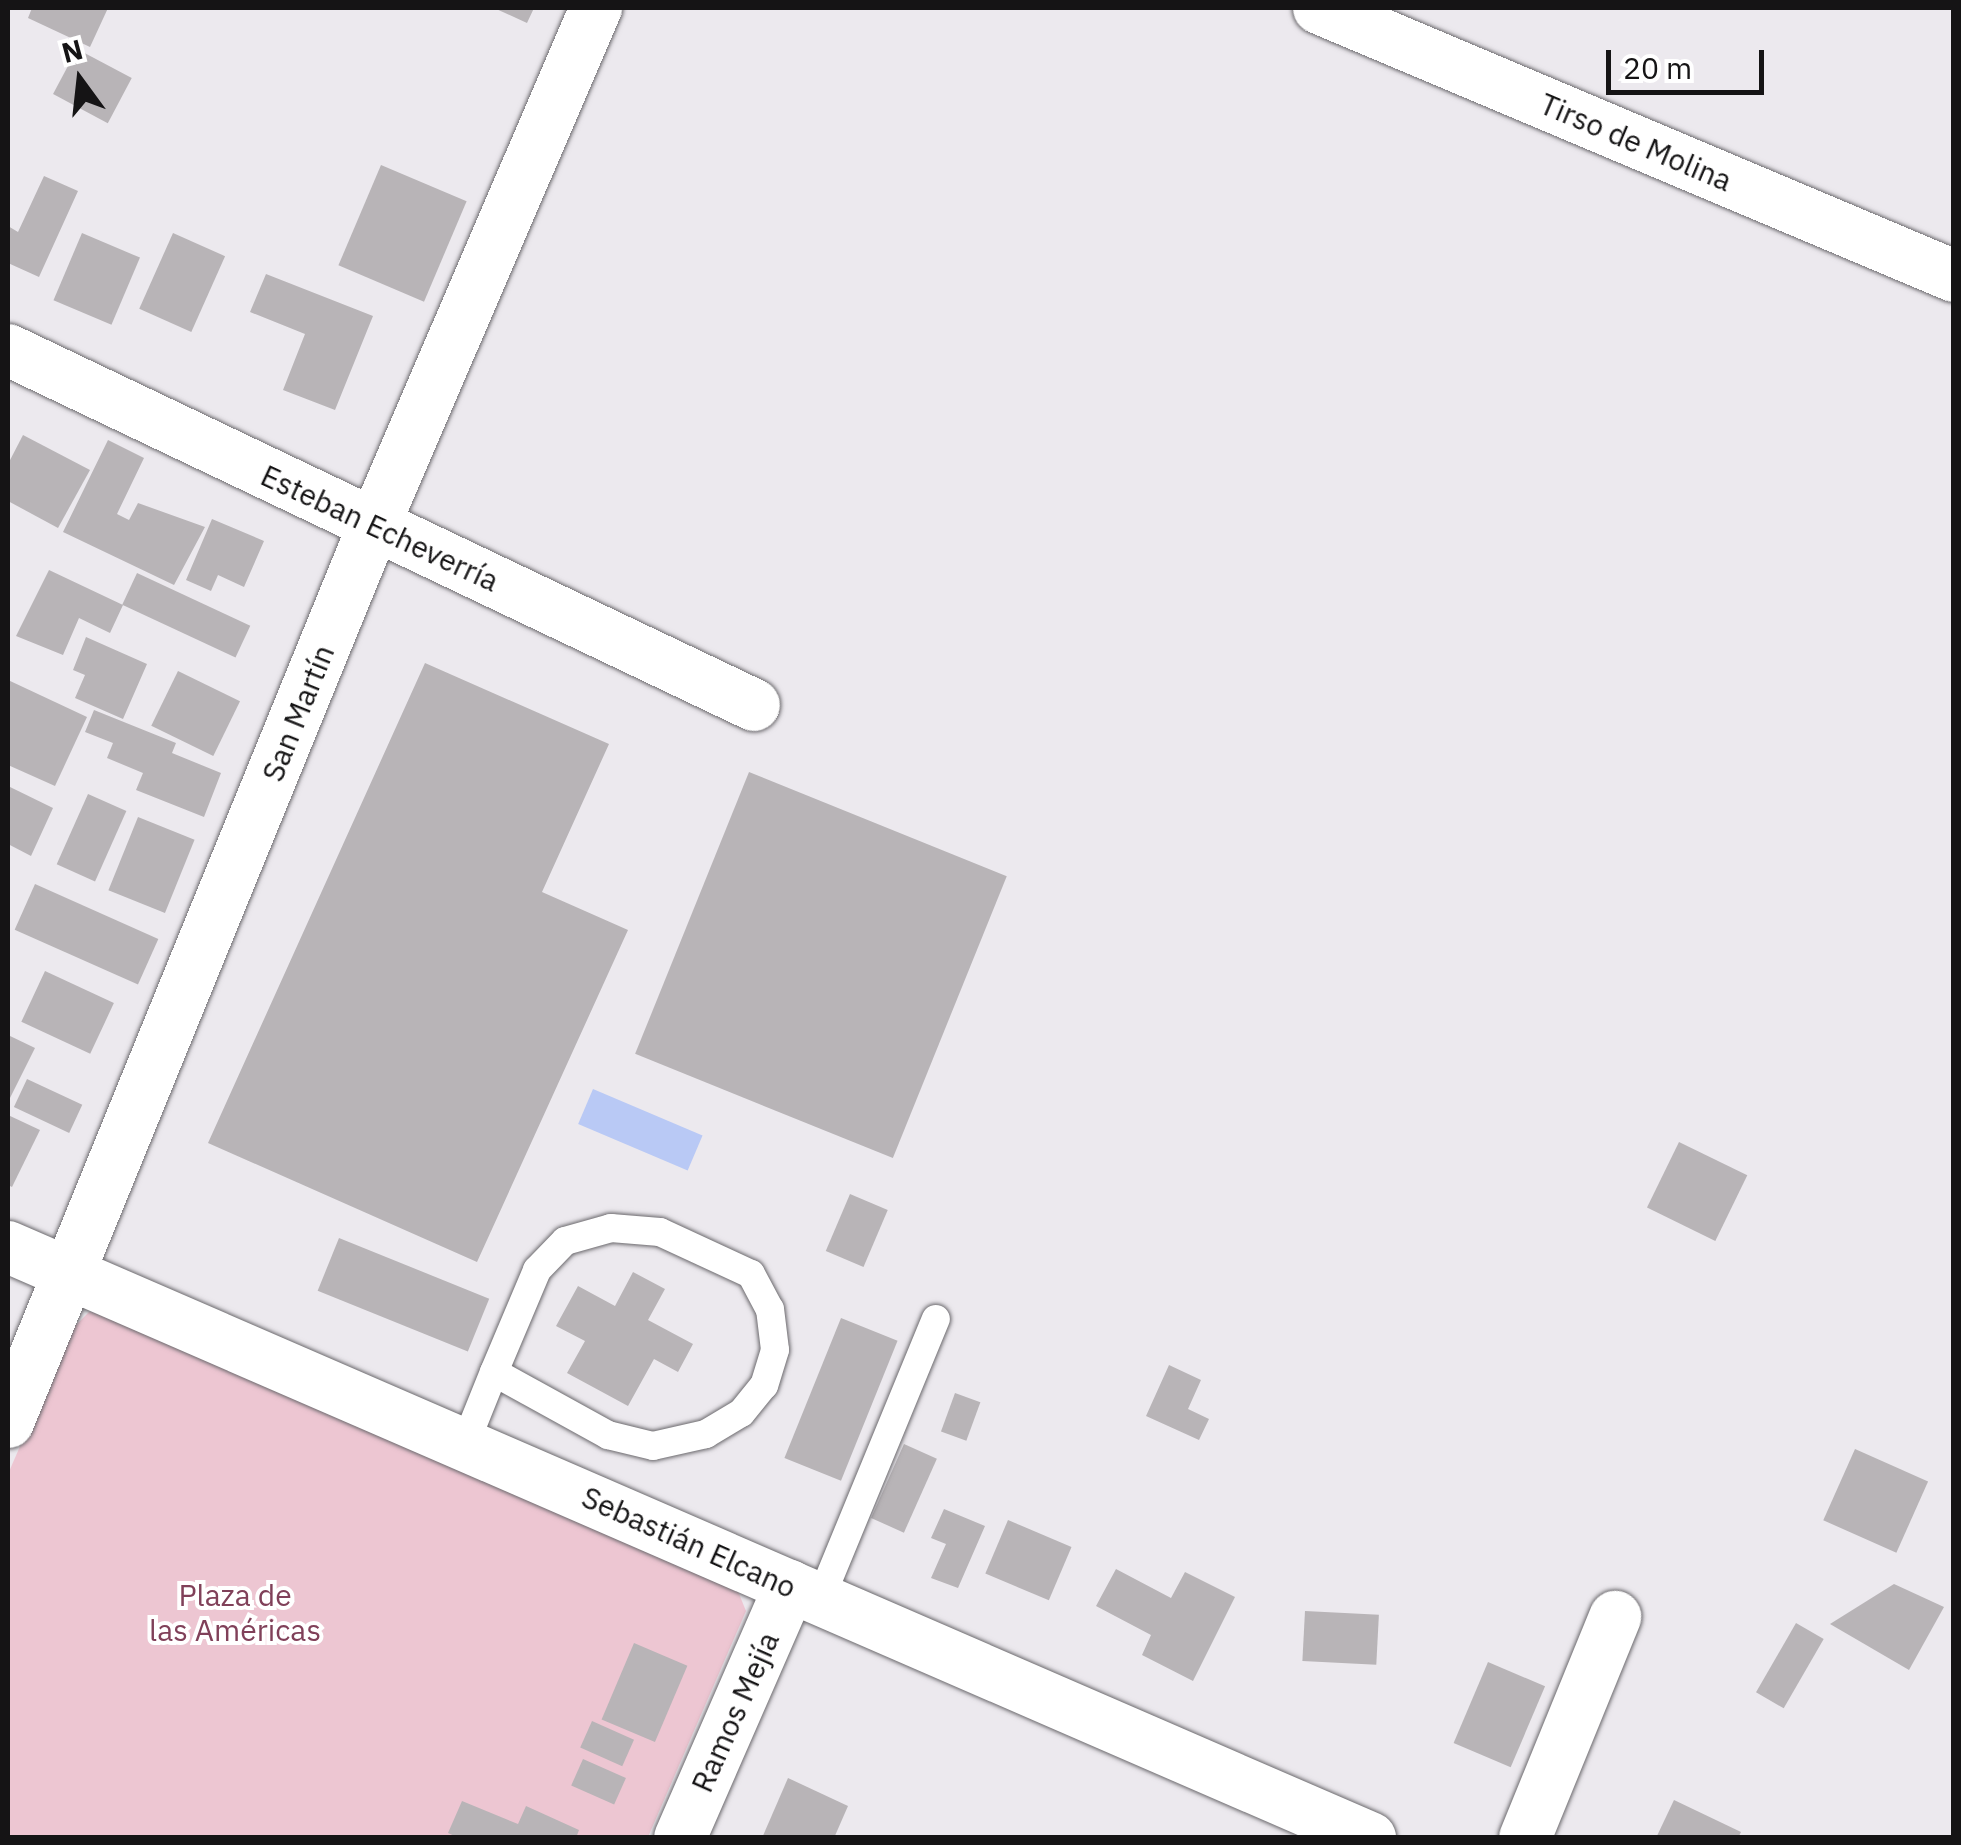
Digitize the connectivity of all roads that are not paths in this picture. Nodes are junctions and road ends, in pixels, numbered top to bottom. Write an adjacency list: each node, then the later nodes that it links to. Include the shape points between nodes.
1 (596, 8): 5 (street, San Martín)
2 (1319, 8): 3 (street, Tirso de Molina)
3 (1954, 276)
4 (8, 350): 5 (street, Esteban Echeverría)
5 (374, 525): 6 (street, Esteban Echeverría); 8 (street, San Martín)
6 (754, 704)
7 (8, 1247): 8 (street, Sebastián Elcano)
8 (70, 1274): 11 (street, San Martín); 12 (street, Sebastián Elcano)
9 (936, 1318): 13 (lane)
10 (494, 1372): 10 (lane, via 537,1270 565,1240 611,1228 660,1232 705,1248 750,1274 770,1308 775,1350 764,1385 741,1412 706,1434 653,1446 608,1435); 12 (lane)
11 (8, 1422)
12 (464, 1444): 13 (street, Sebastián Elcano)
13 (805, 1593): 15 (street, Ramos Mejía); 16 (street, Sebastián Elcano)
14 (1616, 1616): 17 (street)
15 (680, 1838)
16 (1370, 1838)
17 (1525, 1838)

